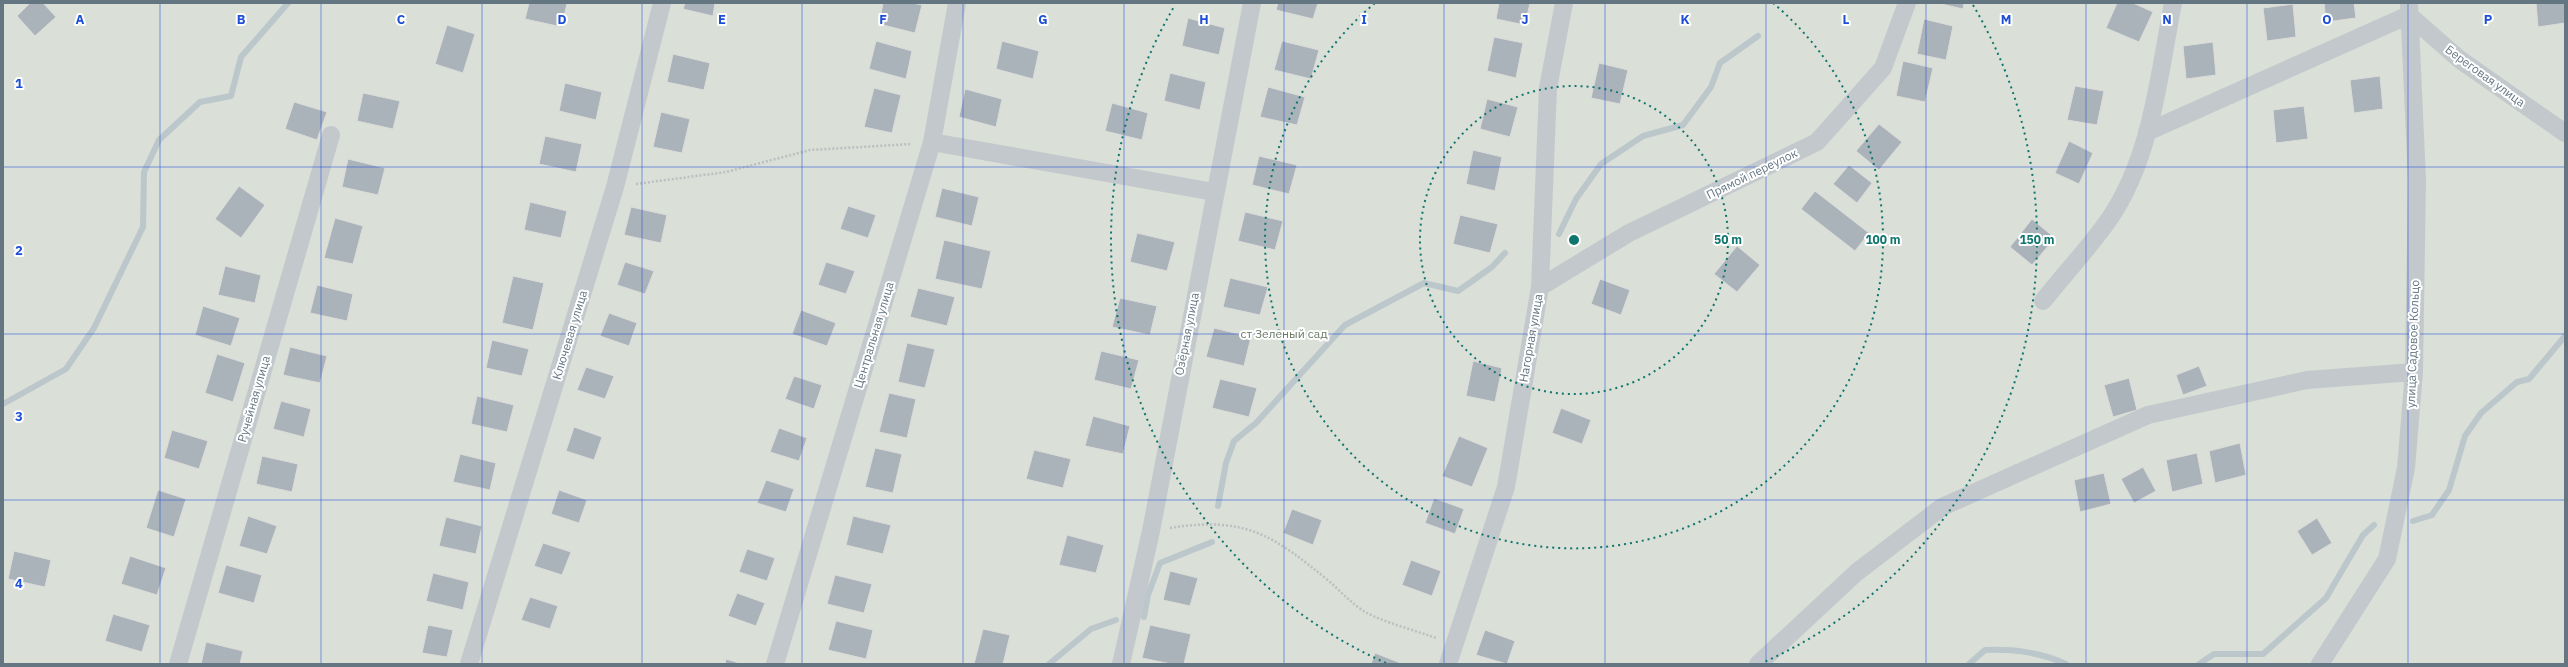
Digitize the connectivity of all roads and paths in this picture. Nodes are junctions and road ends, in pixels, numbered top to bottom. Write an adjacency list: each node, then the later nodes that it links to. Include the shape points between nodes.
1 (662, 3): 12 (street, Ключевая улица)
2 (957, 3): 11 (street, Центральная улица)
3 (1252, 3): 13 (street, Озёрная улица)
4 (1564, 3): 14 (street, Нагорная улица, via 1548,88)
5 (1907, 3): 14 (street, Прямой переулок, via 1882,68 1817,142 1629,233)
6 (2173, 3): 8 (street)
7 (2409, 9): 8 (street); 9 (street, Береговая улица, via 2460,59); 16 (street, улица Садовое Кольцо, via 2417,180)
8 (2147, 132): 15 (street, via 2135,170 2110,217)
9 (2565, 133)
10 (331, 135): 19 (street, Ручейная улица)
11 (932, 142): 12 (path, via 810,150 726,172); 13 (street); 21 (street, Центральная улица)
12 (615, 187): 20 (street, Ключевая улица)
13 (1214, 192): 17 (street, Озёрная улица)
14 (1540, 287): 18 (street, Нагорная улица, via 1506,487)
15 (2043, 301)
16 (2414, 372): 24 (street, via 2306,380 2148,416 1942,507 1857,572); 25 (street, улица Садовое Кольцо, via 2406,468 2387,559)
17 (1150, 531): 18 (path, via 1200,523 1255,531 1290,549 1366,613); 22 (street, Озёрная улица)
18 (1453, 644): 23 (street, Нагорная улица)
19 (178, 664)
20 (469, 664)
21 (775, 664)
22 (1121, 664)
23 (1448, 664)
24 (1758, 664)
25 (2320, 664)

